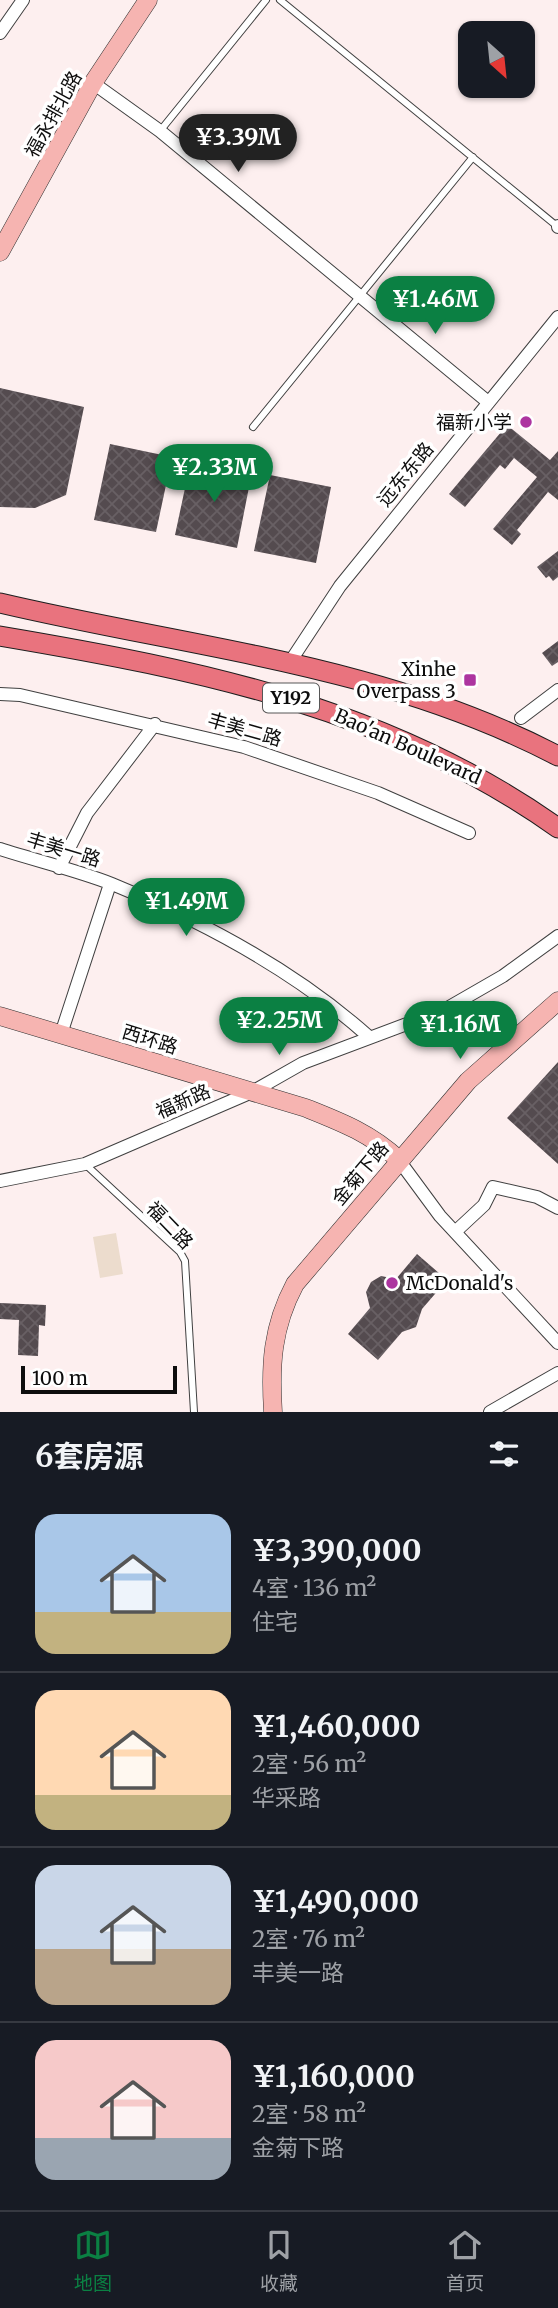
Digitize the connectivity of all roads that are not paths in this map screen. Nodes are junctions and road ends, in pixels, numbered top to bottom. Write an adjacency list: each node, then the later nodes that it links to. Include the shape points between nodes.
1 (23, 0): 5 (street)
2 (148, 0): 6 (street, 福永排北路)
3 (266, 0): 7 (lane)
4 (280, 0): 8 (lane)
5 (0, 33)
6 (93, 83): 7 (street); 10 (street, 福永排北路)
7 (160, 131): 11 (street)
8 (472, 157): 9 (lane); 11 (lane)
9 (558, 227)
10 (0, 252)
11 (360, 295): 13 (street); 14 (lane)
12 (558, 317): 13 (street, 远东东路)
13 (488, 401): 17 (street, 远东东路, via 340,586)
14 (253, 426)
15 (0, 603): 17 (main road, Bao'an Boulevard / Y192)
16 (0, 636): 23 (main road, Bao'an Boulevard / Y192, via 270,691 335,713 473,774)
17 (290, 662): 22 (main road, Bao'an Boulevard / Y192, via 427,699)
18 (558, 690): 20 (street)
19 (0, 694): 21 (street, 丰美二路)
20 (521, 718)
21 (155, 724): 24 (street, 丰美二路, via 244,747 377,793); 26 (street, via 86,813)
22 (558, 757)
23 (558, 828)
24 (469, 833)
25 (0, 849): 26 (street, 丰美一路)
26 (59, 868): 27 (street, 丰美一路)
27 (110, 884): 31 (street); 32 (street, 丰美一路, via 281,968)
28 (558, 936): 32 (street, 福新路, via 460,1002)
29 (558, 1001): 34 (street, 金菊下路, via 468,1081)
30 (0, 1016): 31 (street, 西环路)
31 (61, 1034): 33 (street, 西环路)
32 (368, 1036): 33 (street, 福新路, via 303,1063)
33 (252, 1092): 34 (street, 西环路, via 353,1126); 35 (street, 福新路)
34 (398, 1159): 38 (street); 42 (street, 金菊下路, via 295,1284 281,1311 270,1372)
35 (85, 1164): 36 (street, 福新路); 41 (lane, 福二路, via 180,1252 184,1261)
36 (0, 1181)
37 (558, 1208): 38 (street, via 537,1197 493,1188 484,1205)
38 (455, 1233): 39 (street)
39 (558, 1343)
40 (558, 1373): 43 (street)
41 (194, 1412)
42 (273, 1412)
43 (490, 1412)

